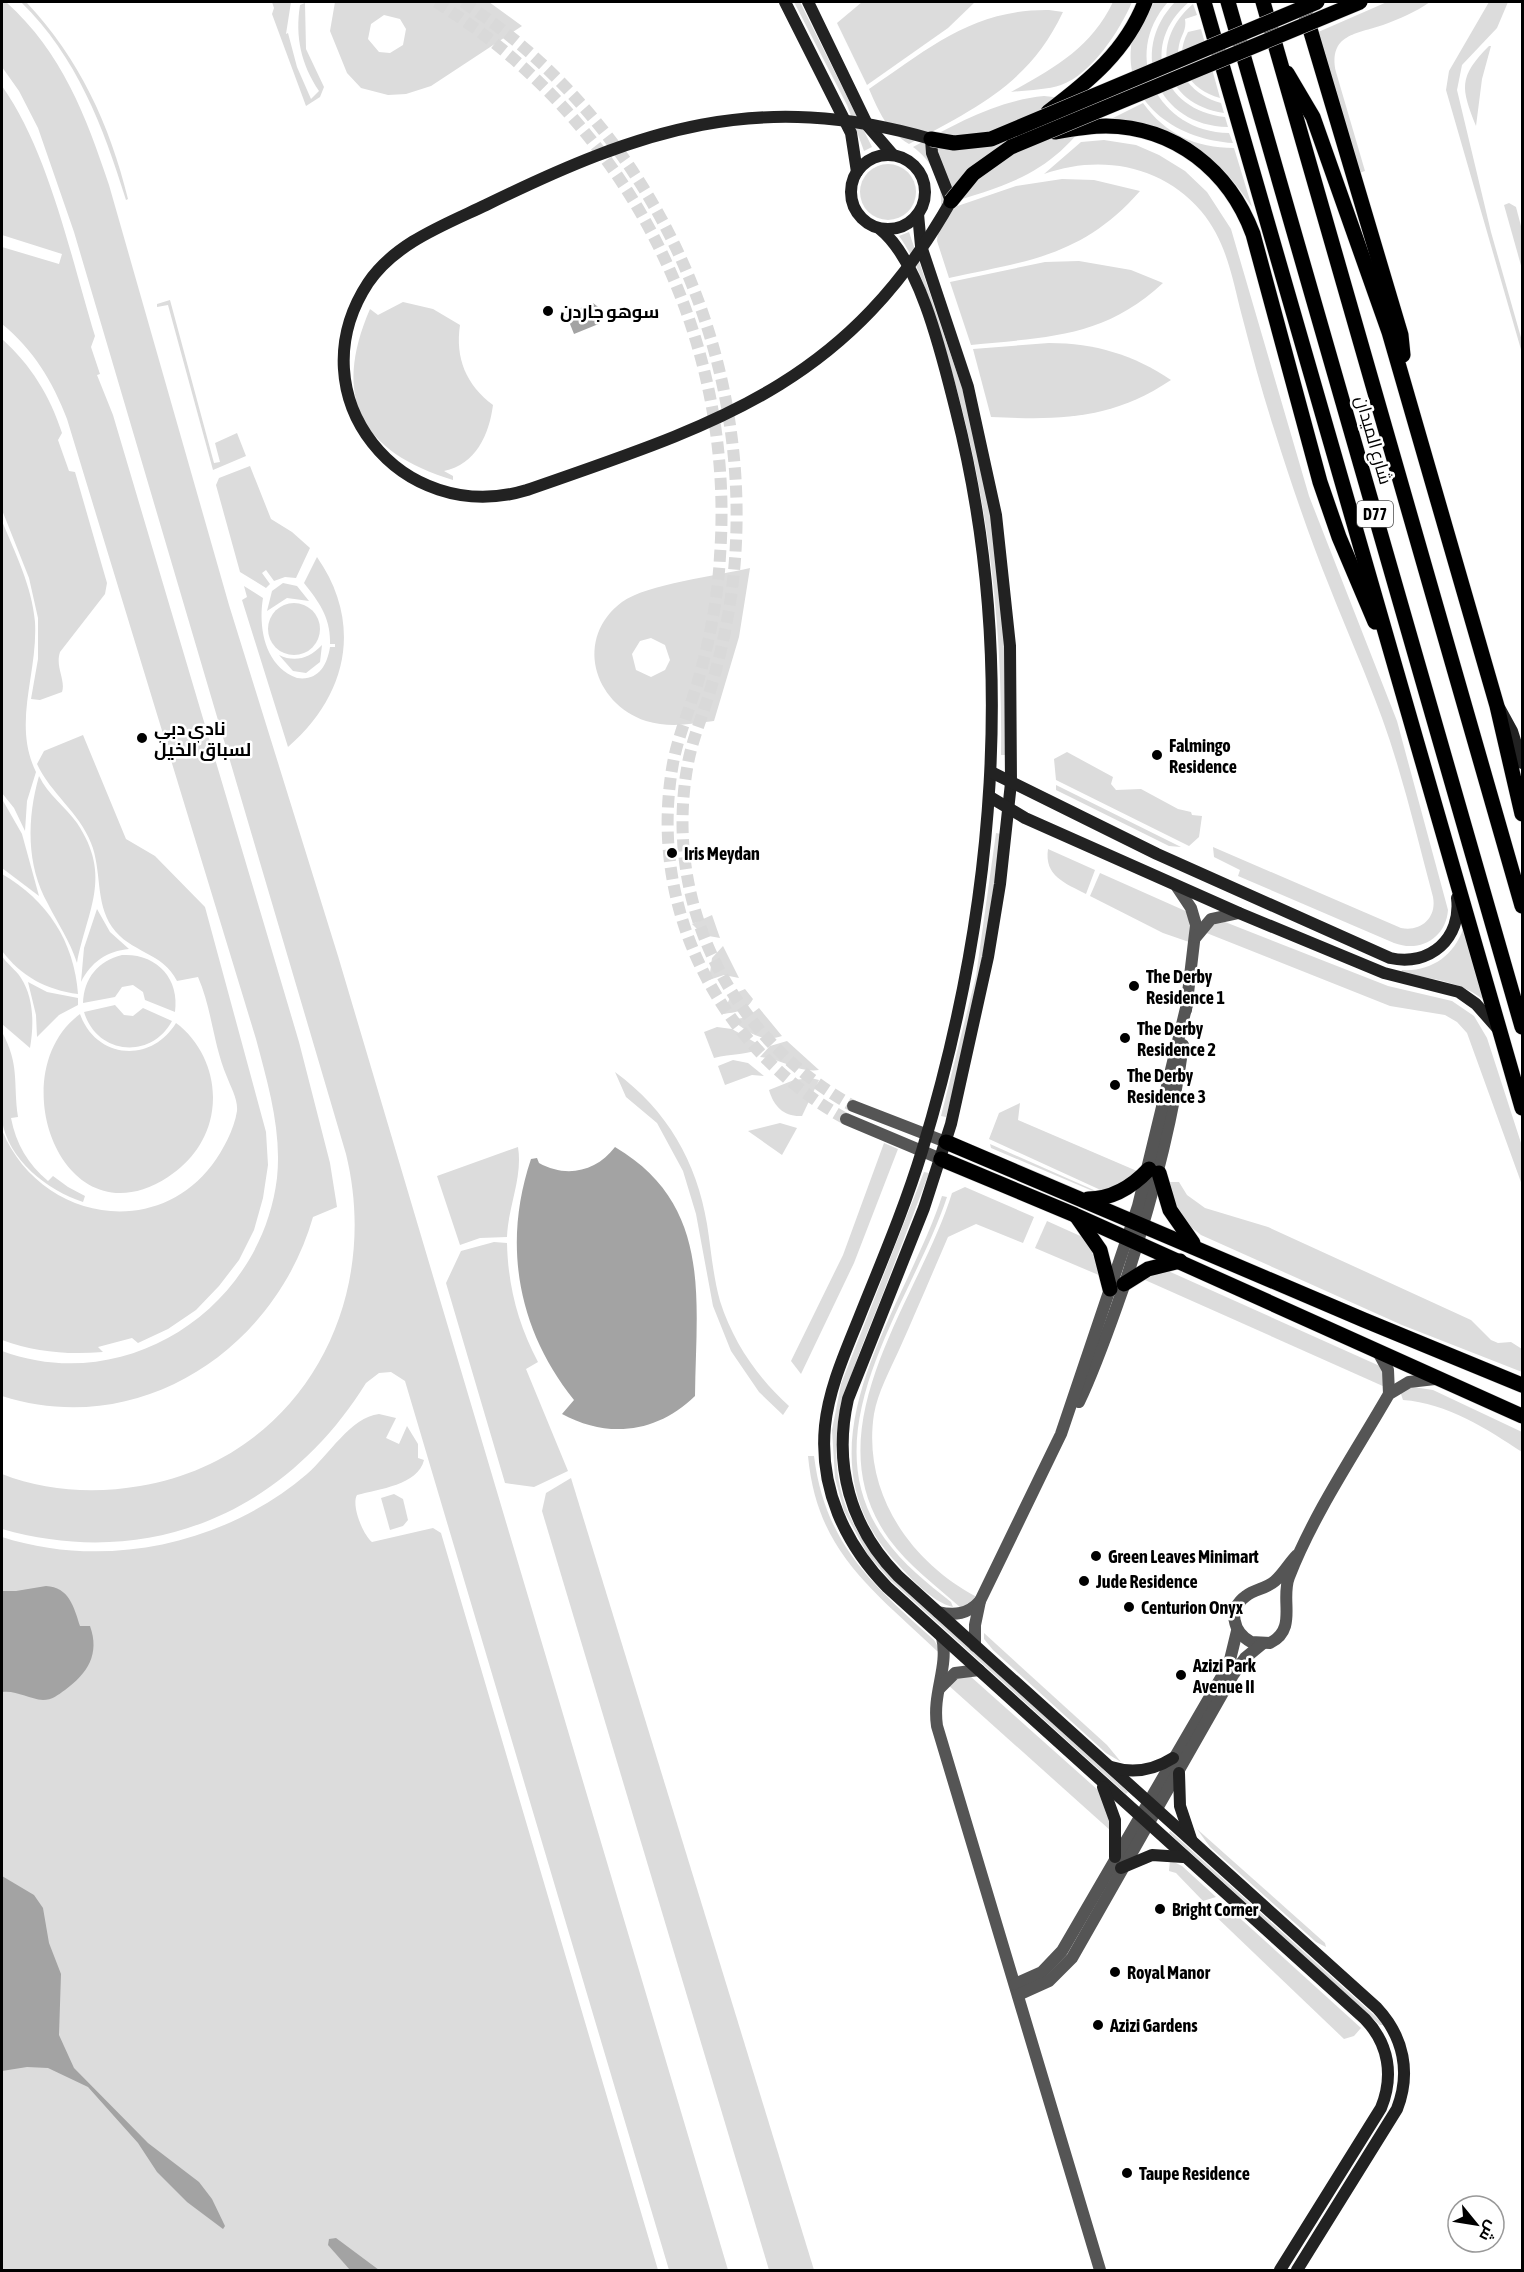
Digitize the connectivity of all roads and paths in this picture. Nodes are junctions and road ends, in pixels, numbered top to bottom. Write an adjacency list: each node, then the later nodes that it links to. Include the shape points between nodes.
1 (785, 2): 14 (street, via 850,133)
2 (808, 2): 13 (street, via 868,126)
3 (1146, 2): 11 (main road, bridge, via 1127,38 1107,63)
4 (1204, 2): 19 (main road)
5 (1228, 2): 32 (main road, شارع الميدان / D77)
6 (1263, 2): 10 (main road, شارع الميدان / D77)
7 (1302, 2): 18 (main road, via 1401,335)
8 (1317, 2): 11 (main road, bridge)
9 (1360, 2): 11 (main road, bridge)
10 (1280, 64): 18 (main road, via 1313,117 1374,285); 29 (main road, شارع الميدان / D77)
11 (1041, 126): 12 (main road, bridge, via 979,142); 15 (main road, bridge, via 973,174); 19 (main road, bridge, via 1132,128 1166,138 1196,155 1227,184 1254,234 1329,509)
12 (931, 139): 15 (street, via 932,153); 15 (street, bridge, via 835,120 734,119 651,135 552,174 417,239 378,270 359,299 347,332 345,374 351,402 361,427 377,450 421,484 475,498 527,490 701,427 788,381 847,336 882,301 913,262)
13 (893, 156): 14 (street, via 873,158); 16 (street, via 907,160 922,178 924,201)
14 (857, 172): 17 (street, via 851,190 854,208 867,223)
15 (951, 201)
16 (918, 214): 17 (street, via 901,227); 23 (street, via 921,246 968,387 996,515 1010,646)
17 (880, 229): 22 (street, via 900,249 909,265 939,351 966,453 991,628)
18 (1401, 373): 20 (main road)
19 (1397, 667): 27 (main road)
20 (1497, 706): 21 (street, via 1509,724); 26 (main road)
21 (1522, 763)
22 (991, 772): 23 (street); 24 (street)
23 (1011, 783): 25 (street); 27 (street, via 1227,887 1398,960 1428,955 1446,941 1454,928 1458,906)
24 (990, 797): 25 (street); 37 (street, via 968,963)
25 (1009, 808): 28 (street); 38 (street, via 988,957)
26 (1522, 814)
27 (1448, 844): 33 (main road)
28 (1177, 887): 30 (street); 31 (street, via 1193,912)
29 (1522, 906)
30 (1239, 913): 31 (street, via 1211,919); 33 (street, via 1384,973 1460,992 1476,1004)
31 (1195, 938): 41 (street, via 1187,1004)
32 (1522, 1027)
33 (1502, 1035): 35 (main road)
34 (853, 1106): 37 (street)
35 (1522, 1108)
36 (846, 1119): 39 (street)
37 (927, 1135): 38 (street); 39 (street)
38 (946, 1142): 40 (street); 42 (main road)
39 (923, 1150): 40 (street); 60 (street, via 834,1383 825,1427 825,1456 834,1505 855,1549 881,1581)
40 (941, 1159): 43 (main road); 58 (street, via 853,1383 842,1446 849,1494 868,1538 886,1564)
41 (1154, 1171): 42 (main road, via 1121,1192); 44 (street); 46 (main road, via 1170,1210)
42 (1085, 1199): 44 (main road)
43 (1076, 1215): 45 (main road); 48 (main road, via 1100,1250)
44 (1139, 1222): 45 (street); 46 (main road)
45 (1133, 1240): 47 (main road); 48 (street)
46 (1197, 1247): 51 (main road)
47 (1180, 1261): 48 (main road, via 1148,1269); 49 (main road)
48 (1117, 1286): 56 (street, via 1097,1362)
49 (1376, 1349): 50 (main road); 52 (street, via 1388,1370)
50 (1446, 1380): 52 (street, via 1416,1379); 53 (main road)
51 (1522, 1384)
52 (1389, 1394): 54 (street)
53 (1522, 1416)
54 (1297, 1555): 55 (street, via 1275,1581); 57 (street, via 1286,1587)
55 (1260, 1591): 57 (street, via 1275,1595); 59 (street, via 1248,1594 1237,1605 1234,1616)
56 (980, 1601): 58 (street, via 960,1614); 62 (street)
57 (1286, 1607): 61 (street, via 1284,1630 1274,1641)
58 (938, 1612): 62 (street)
59 (1238, 1630): 61 (street, via 1251,1642); 65 (street, via 1229,1664)
60 (942, 1637): 63 (street); 64 (street, via 944,1659)
61 (1262, 1644): 67 (street, via 1236,1668)
62 (975, 1646): 66 (street)
63 (979, 1670): 64 (street, via 950,1676); 68 (street)
64 (936, 1695): 74 (street, via 939,1733)
65 (1173, 1758): 66 (street, via 1141,1770); 69 (street)
66 (1109, 1767): 69 (street)
67 (1179, 1773): 69 (street); 71 (street, via 1180,1806)
68 (1099, 1780): 70 (street); 73 (street, via 1115,1820)
69 (1152, 1805): 70 (street); 71 (street)
70 (1143, 1820): 72 (street); 73 (street)
71 (1193, 1843): 75 (street, via 1377,2008)
72 (1183, 1857): 73 (street, via 1152,1855); 76 (street, via 1365,2019)
73 (1118, 1862): 74 (street, via 1057,1959)
74 (1016, 1989): 77 (street)
75 (1399, 2042): 76 (street); 79 (street, via 1404,2080 1397,2109)
76 (1383, 2046): 78 (street, via 1389,2073 1381,2108)
77 (1100, 2271)
78 (1280, 2271)
79 (1298, 2271)

